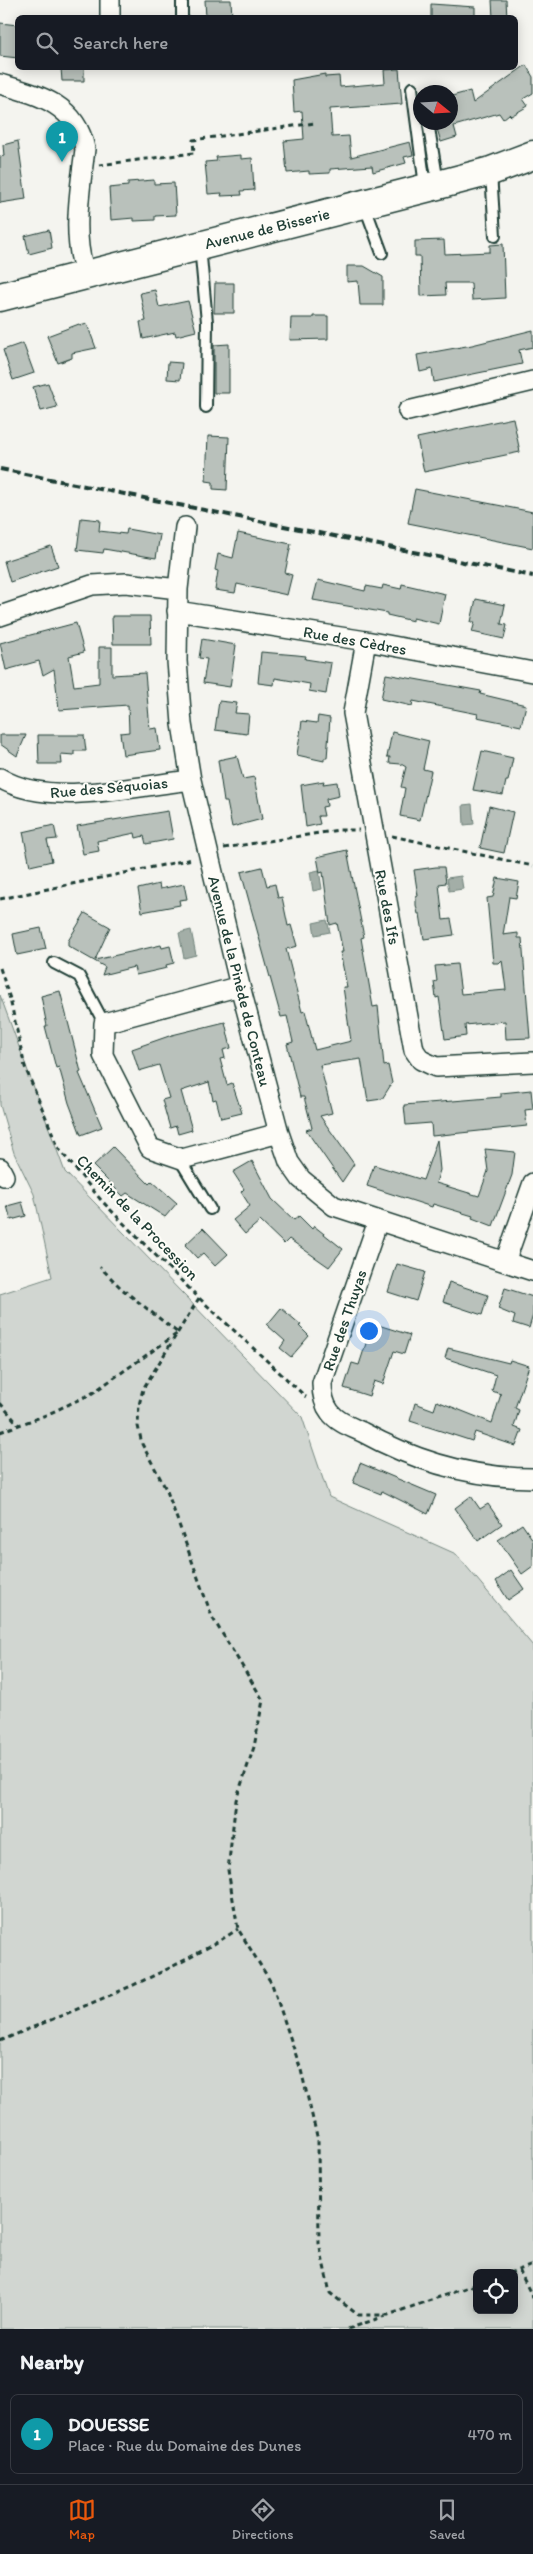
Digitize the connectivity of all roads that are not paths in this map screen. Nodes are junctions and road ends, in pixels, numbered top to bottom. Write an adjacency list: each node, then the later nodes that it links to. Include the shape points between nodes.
1 (110, 0): 3 (street)
2 (182, 0): 4 (lane)
3 (110, 15)
4 (182, 15)
5 (0, 84): 15 (street, via 37,95 66,110 83,135 85,149 78,241)
6 (412, 88): 10 (lane)
7 (428, 130): 10 (lane)
8 (533, 155): 9 (street, Avenue de Bisserie)
9 (491, 171): 10 (street, Avenue de Bisserie); 12 (lane)
10 (432, 187): 11 (street, Avenue de Bisserie)
11 (364, 204): 13 (street, Avenue de Bisserie); 14 (lane)
12 (495, 236)
13 (199, 245): 15 (street, Avenue de Bisserie); 18 (lane, via 207,322)
14 (382, 252)
15 (87, 275): 16 (street, Avenue de Bisserie)
16 (0, 296)
17 (533, 381): 19 (street)
18 (206, 407)
19 (408, 411)
20 (185, 527): 21 (street, Avenue de la Pinède de Conteau)
21 (178, 589): 22 (street, Avenue de la Pinède de Conteau); 23 (street, via 108,583 83,588)
22 (177, 611): 24 (street, Rue des Cèdres); 27 (street, Avenue de la Pinède de Conteau, via 178,690)
23 (0, 616)
24 (366, 641): 25 (street, Rue des Cèdres); 31 (street, Rue des Ifs, via 353,714 417,1056 428,1064 443,1068)
25 (533, 672)
26 (0, 778): 27 (street, Rue des Séquoias, via 28,790 54,794)
27 (191, 780): 29 (street, Avenue de la Pinède de Conteau)
28 (54, 963): 30 (lane, via 79,976)
29 (240, 986): 30 (street); 32 (street, Avenue de la Pinède de Conteau)
30 (104, 1023): 33 (street, via 103,1055 150,1148)
31 (533, 1062)
32 (278, 1133): 33 (street); 36 (street, Avenue de la Pinède de Conteau, via 289,1162 309,1187 334,1206)
33 (180, 1158): 35 (lane)
34 (533, 1183): 37 (street)
35 (210, 1209)
36 (378, 1221): 37 (street, Avenue de la Pinède de Conteau); 39 (street, Rue des Thuyas, via 322,1383 330,1412 340,1421 385,1445 422,1460 506,1478)
37 (505, 1262): 38 (street, Avenue de la Pinède de Conteau)
38 (533, 1271)
39 (533, 1478)

